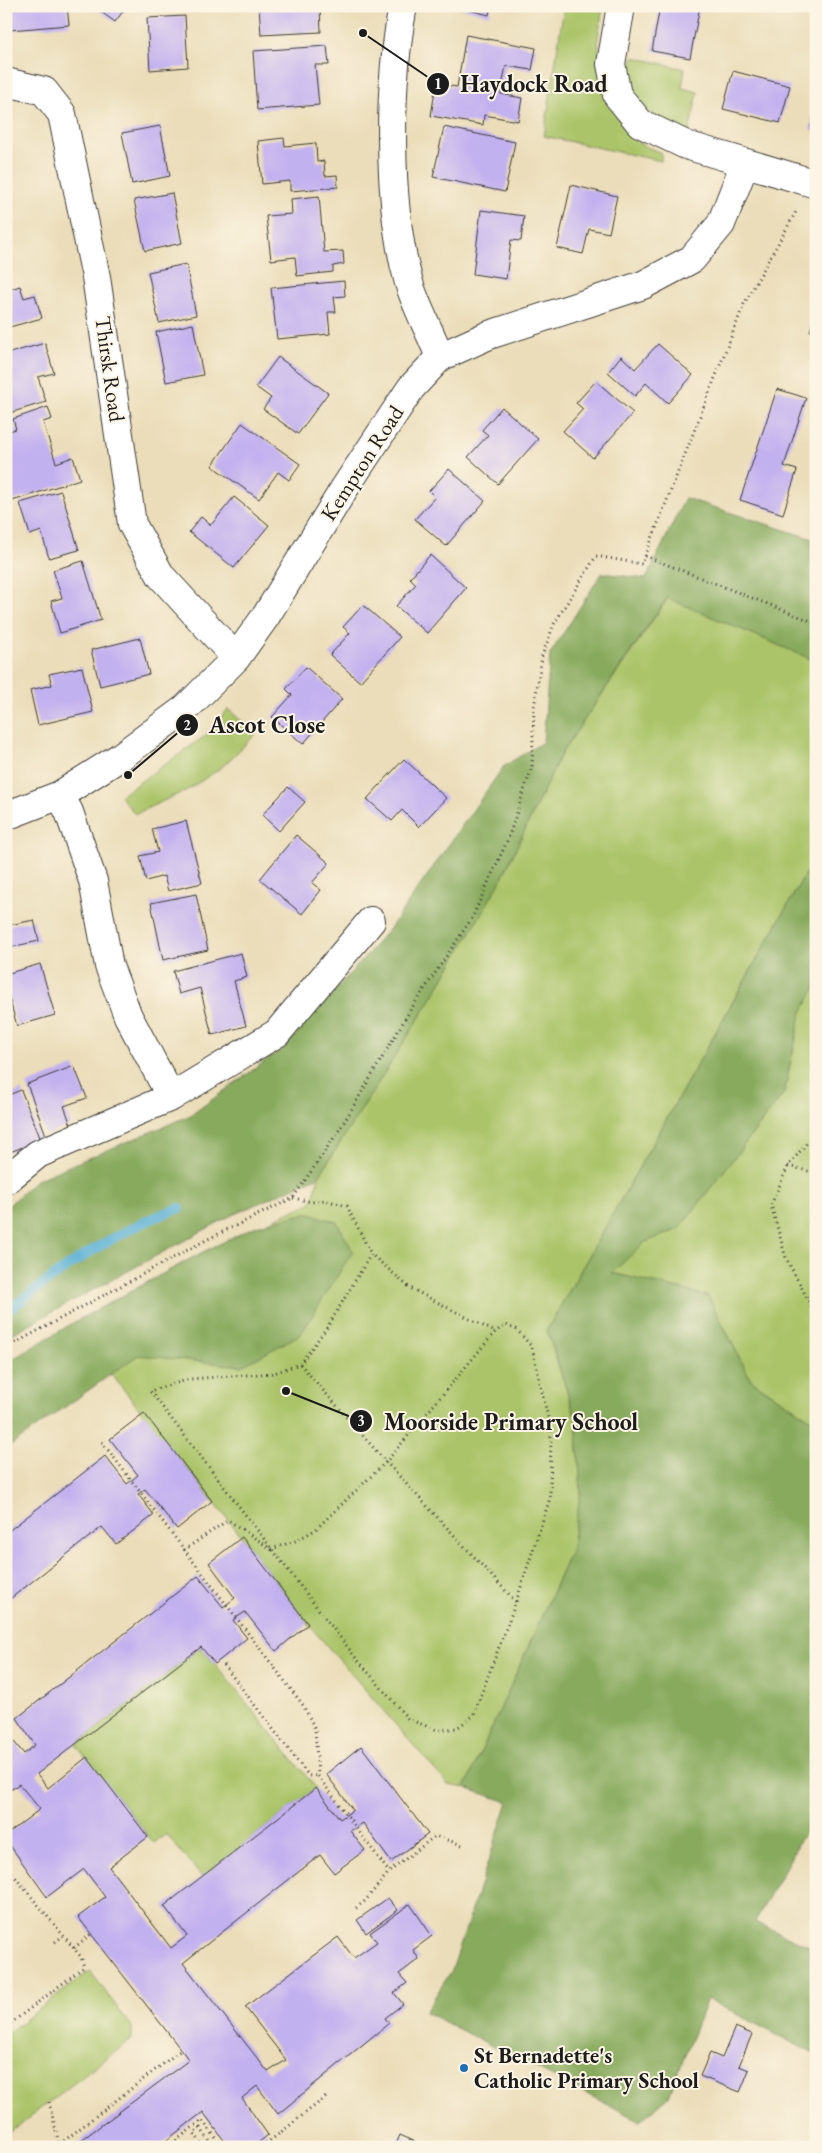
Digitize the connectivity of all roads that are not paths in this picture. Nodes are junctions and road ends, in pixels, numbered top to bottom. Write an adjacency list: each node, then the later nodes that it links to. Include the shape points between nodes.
1 (403, 6): 6 (street, via 396,49 394,128 399,242 410,285)
2 (621, 6): 4 (street, via 611,64 617,95 640,123 686,145)
3 (6, 82): 7 (street, Thirsk Road, via 44,91 62,114 96,277 132,524 161,576)
4 (745, 163): 5 (street); 6 (street, Kempton Road, via 721,224 692,259 643,285 490,335)
5 (814, 184)
6 (440, 357): 7 (street, Kempton Road, via 411,388)
7 (236, 658): 8 (street, Kempton Road, via 186,708 120,757)
8 (60, 795): 9 (street, Kempton Road); 11 (street, via 93,881 109,966 128,1016)
9 (6, 816)
10 (371, 922): 11 (street, via 276,1033)
11 (171, 1097): 12 (street, via 38,1154)
12 (6, 1180)

